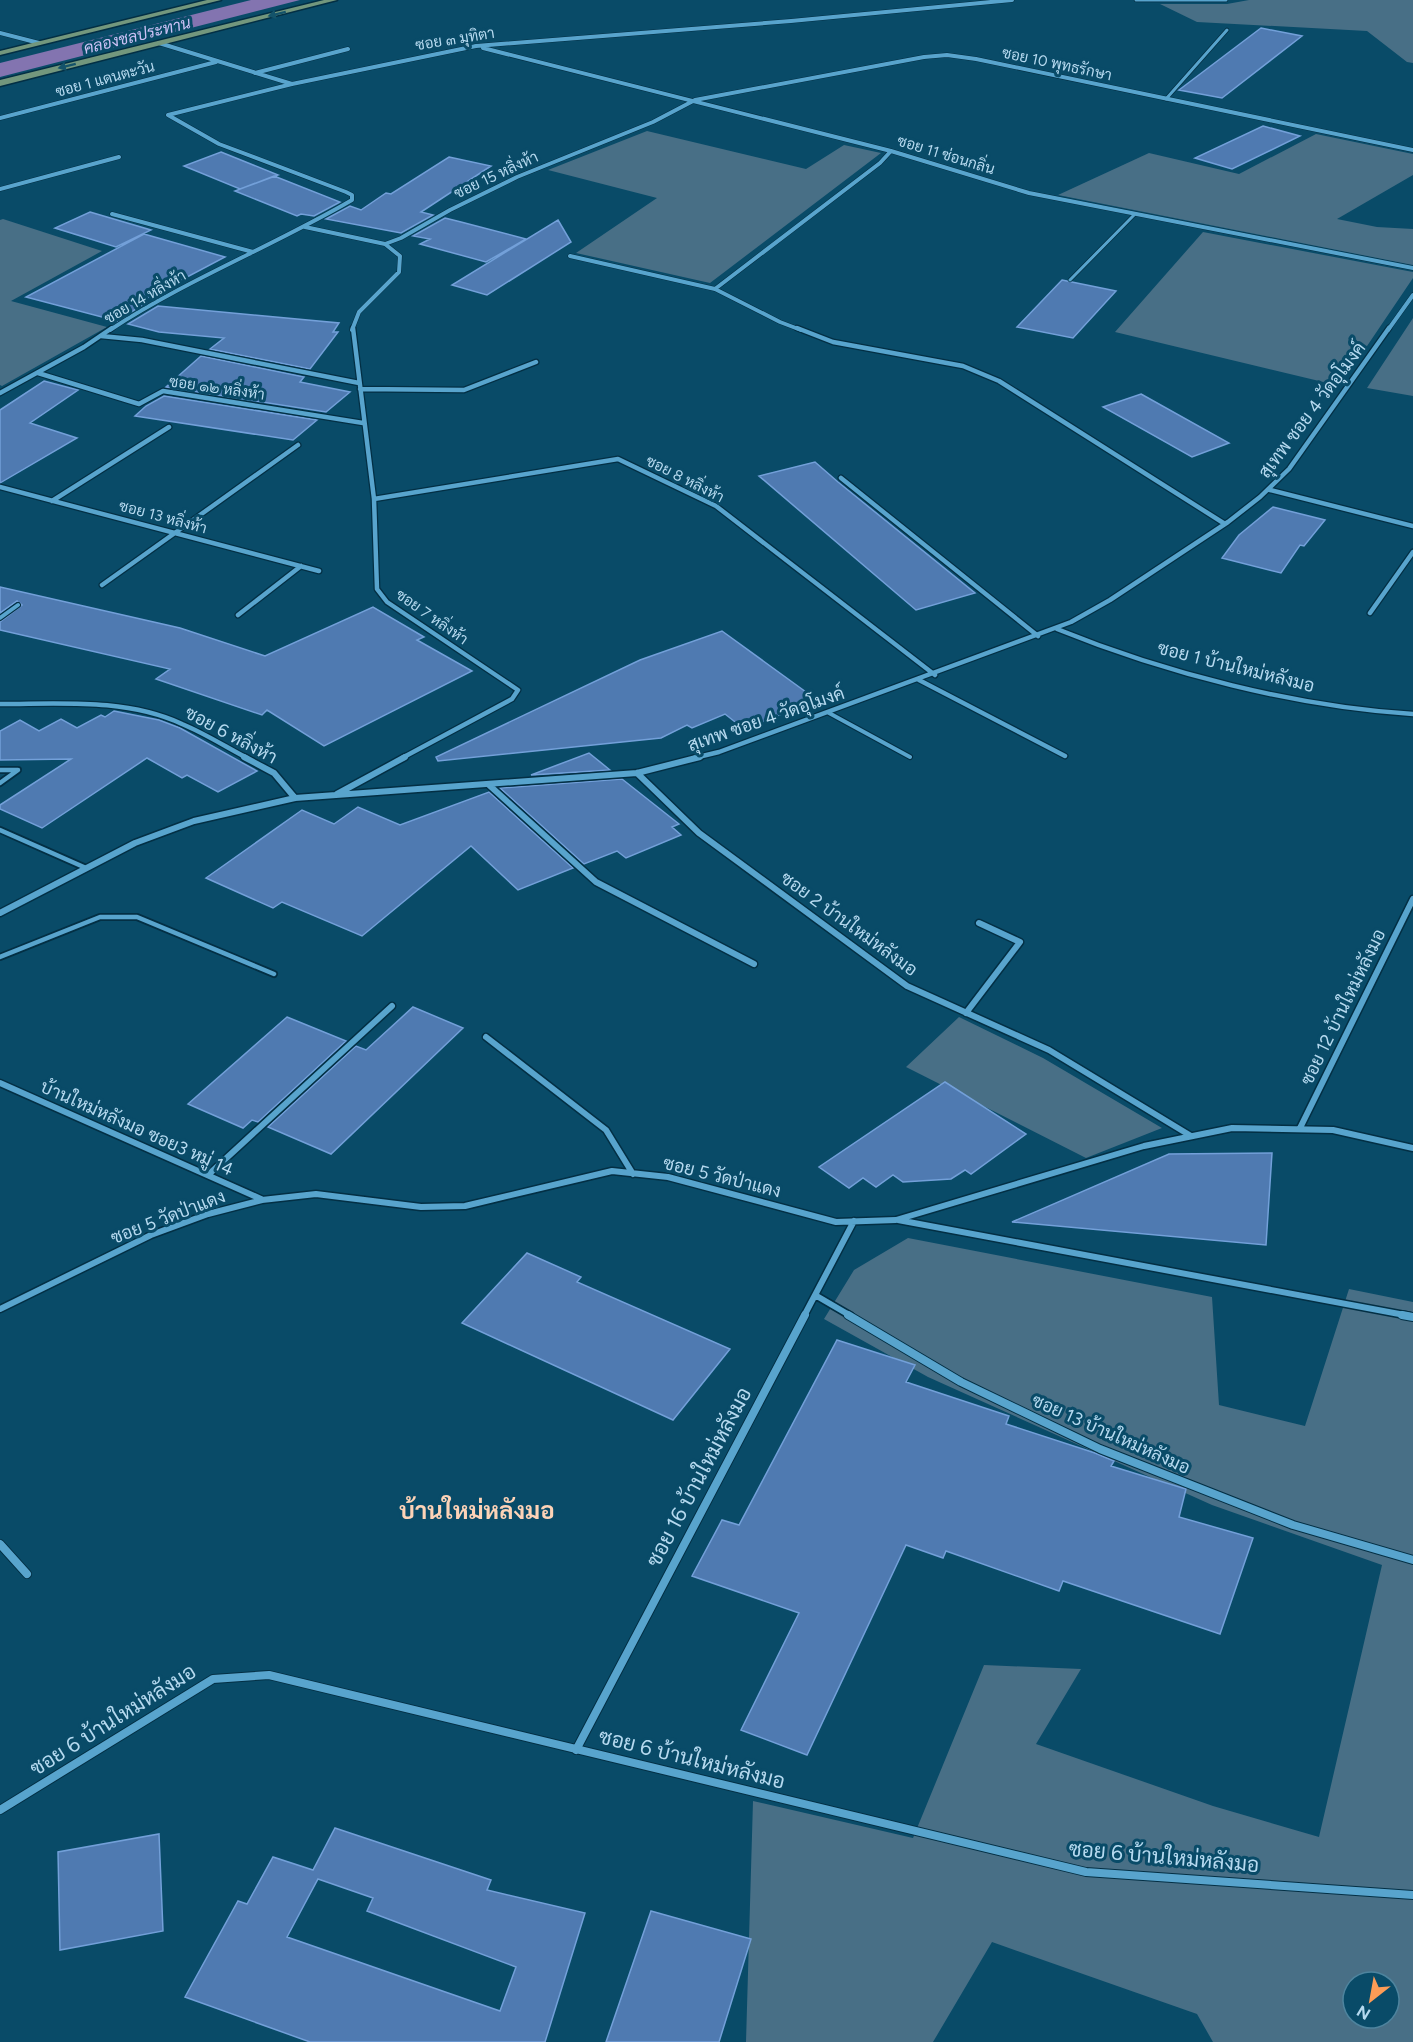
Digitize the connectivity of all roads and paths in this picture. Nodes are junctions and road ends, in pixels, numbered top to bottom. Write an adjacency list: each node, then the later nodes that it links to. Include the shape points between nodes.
1 (217, 0): 8 (main road)
2 (333, 0): 9 (main road, one-way to 9)
3 (1012, 0): 10 (street, ซอย ๓ มุทิตา)
4 (1136, 0): 5 (lane)
5 (1226, 0)
6 (1227, 30): 17 (lane)
7 (0, 33): 8 (street)
8 (39, 43): 12 (main road)
9 (159, 43): 13 (street); 15 (main road, one-way to 15)
10 (476, 46): 16 (street, ซอย ๓ มุทิตา); 18 (street, ซอย 11 ซ่อนกลิ่น)
11 (348, 49): 14 (street)
12 (0, 53)
13 (216, 62): 14 (street); 19 (street, ซอย 1 แดนตะวัน)
14 (254, 73): 16 (street)
15 (0, 83)
16 (292, 84): 26 (street, ซอย ๓ มุทิตา, via 168,115 219,144 352,195 352,200)
17 (1166, 99): 18 (street, ซอย 10 พุทธรักษา, via 947,56); 20 (street, ซอย 10 พุทธรักษา)
18 (696, 100): 21 (street, ซอย 11 ซ่อนกลิ่น); 27 (street, ซอย 15 หลิ่งห้า, via 653,122 517,177)
19 (0, 118)
20 (1413, 150)
21 (891, 151): 25 (street, ซอย 11 ซ่อนกลิ่น, via 1029,193); 32 (street)
22 (119, 157): 23 (street)
23 (0, 189)
24 (112, 214): 28 (street)
25 (1135, 214): 30 (street, ซอย 11 ซ่อนกลิ่น); 31 (lane)
26 (304, 227): 27 (street); 28 (street, ซอย 14 หลิ่งห้า)
27 (386, 244): 37 (street, ซอย 7 หลิ่งห้า, via 400,256 399,272 359,312 352,330)
28 (254, 252): 34 (street, ซอย 14 หลิ่งห้า, via 140,310)
29 (570, 256): 32 (street)
30 (1413, 268)
31 (1070, 280)
32 (715, 289): 48 (street, via 780,322 833,342 963,366 999,381)
33 (1412, 298): 45 (street, สุเทพ ซอย 4 วัดอุโมงค์)
34 (101, 336): 36 (street, ซอย 14 หลิ่งห้า); 37 (street, via 142,340)
35 (536, 362): 38 (street, via 464,390)
36 (38, 372): 39 (street, ซอย 14 หลิ่งห้า); 40 (street, ซอย ๑๒ หลิ่งห้า, via 139,404 163,391)
37 (359, 382): 38 (street, ซอย 7 หลิ่งห้า)
38 (360, 389): 40 (street, ซอย 7 หลิ่งห้า)
39 (0, 393)
40 (363, 423): 46 (street, ซอย 7 หลิ่งห้า)
41 (169, 428): 47 (street)
42 (298, 445): 50 (street)
43 (841, 478): 60 (street)
44 (0, 487): 47 (street, ซอย 13 หลิ่งห้า)
45 (1270, 490): 48 (street, สุเทพ ซอย 4 วัดอุโมงค์); 49 (street)
46 (374, 499): 61 (street, ซอย 8 หลิ่งห้า, via 618,459 717,506); 72 (street, ซอย 7 หลิ่งห้า, via 377,589 387,602 518,690 512,699)
47 (52, 501): 50 (street, ซอย 13 หลิ่งห้า)
48 (1225, 524): 59 (street, สุเทพ ซอย 4 วัดอุโมงค์, via 1084,617)
49 (1413, 526)
50 (175, 533): 52 (street, ซอย 13 หลิ่งห้า); 54 (street)
51 (1413, 552): 56 (street)
52 (301, 566): 53 (street, ซอย 13 หลิ่งห้า); 57 (street)
53 (319, 571)
54 (102, 585)
55 (18, 605): 58 (lane)
56 (1370, 613)
57 (238, 615)
58 (0, 618)
59 (1057, 629): 60 (street, สุเทพ ซอย 4 วัดอุโมงค์); 65 (street, ซอย 1 บ้านใหม่หลังมอ, via 1100,648 1264,693 1373,712)
60 (1038, 636): 61 (street, สุเทพ ซอย 4 วัดอุโมงค์)
61 (935, 675): 62 (street, สุเทพ ซอย 4 วัดอุโมงค์)
62 (919, 680): 64 (street, สุเทพ ซอย 4 วัดอุโมงค์); 66 (street)
63 (0, 704): 73 (street, ซอย 6 หลิ่งห้า, via 92,704 138,710 181,723 274,773)
64 (829, 713): 67 (lane); 69 (street, สุเทพ ซอย 4 วัดอุโมงค์, via 719,752)
65 (1413, 714)
66 (1065, 756)
67 (910, 757)
68 (0, 770): 70 (lane, via 18,770)
69 (637, 773): 71 (street, สุเทพ ซอย 4 วัดอุโมงค์); 83 (street, ซอย 2 บ้านใหม่หลังมอ, via 699,833 907,986)
70 (0, 783)
71 (489, 785): 72 (street, สุเทพ ซอย 4 วัดอุโมงค์); 80 (street, via 596,882)
72 (334, 796): 73 (street, สุเทพ ซอย 4 วัดอุโมงค์)
73 (296, 798): 75 (street, สุเทพ ซอย 4 วัดอุโมงค์, via 194,821 135,843)
74 (0, 830): 75 (lane)
75 (86, 868): 77 (street, สุเทพ ซอย 4 วัดอุโมงค์)
76 (1413, 899): 86 (street, ซอย 12 บ้านใหม่หลังมอ)
77 (0, 913)
78 (979, 923): 83 (street, via 1020,942)
79 (0, 957): 81 (lane, via 100,917 137,917)
80 (754, 964)
81 (274, 974)
82 (392, 1006): 90 (street)
83 (966, 1013): 87 (street, ซอย 2 บ้านใหม่หลังมอ, via 1049,1050)
84 (486, 1037): 89 (street, via 606,1130)
85 (0, 1083): 90 (street, บ้านใหม่หลังมอ ซอย3 หมู่ 14)
86 (1300, 1128): 87 (street, ซอย 5 วัดป่าแดง, via 1232,1128); 88 (street, ซอย 5 วัดป่าแดง, via 1333,1130)
87 (1191, 1136): 92 (street, ซอย 5 วัดป่าแดง, via 1144,1146)
88 (1413, 1148)
89 (633, 1173): 91 (street, ซอย 5 วัดป่าแดง, via 612,1171 465,1206 421,1207 316,1194); 93 (street, ซอย 5 วัดป่าแดง, via 668,1177 836,1222)
90 (208, 1176): 91 (street, บ้านใหม่หลังมอ ซอย3 หมู่ 14)
91 (262, 1200): 95 (street, ซอย 5 วัดป่าแดง, via 208,1214 151,1236)
92 (896, 1220): 93 (street, ซอย 5 วัดป่าแดง); 96 (street)
93 (854, 1221): 94 (street, ซอย 16 บ้านใหม่หลังมอ)
94 (815, 1295): 98 (street, ซอย 13 บ้านใหม่หลังมอ, via 961,1382 1100,1449 1293,1525); 100 (street, ซอย 16 บ้านใหม่หลังมอ)
95 (0, 1309)
96 (1413, 1317)
97 (0, 1544): 99 (street)
98 (1413, 1560)
99 (27, 1574)
100 (576, 1750): 101 (street, ซอย 6 บ้านใหม่หลังมอ, via 269,1675 213,1679); 102 (street, ซอย 6 บ้านใหม่หลังมอ, via 1086,1872)
101 (0, 1810)
102 (1413, 1895)

